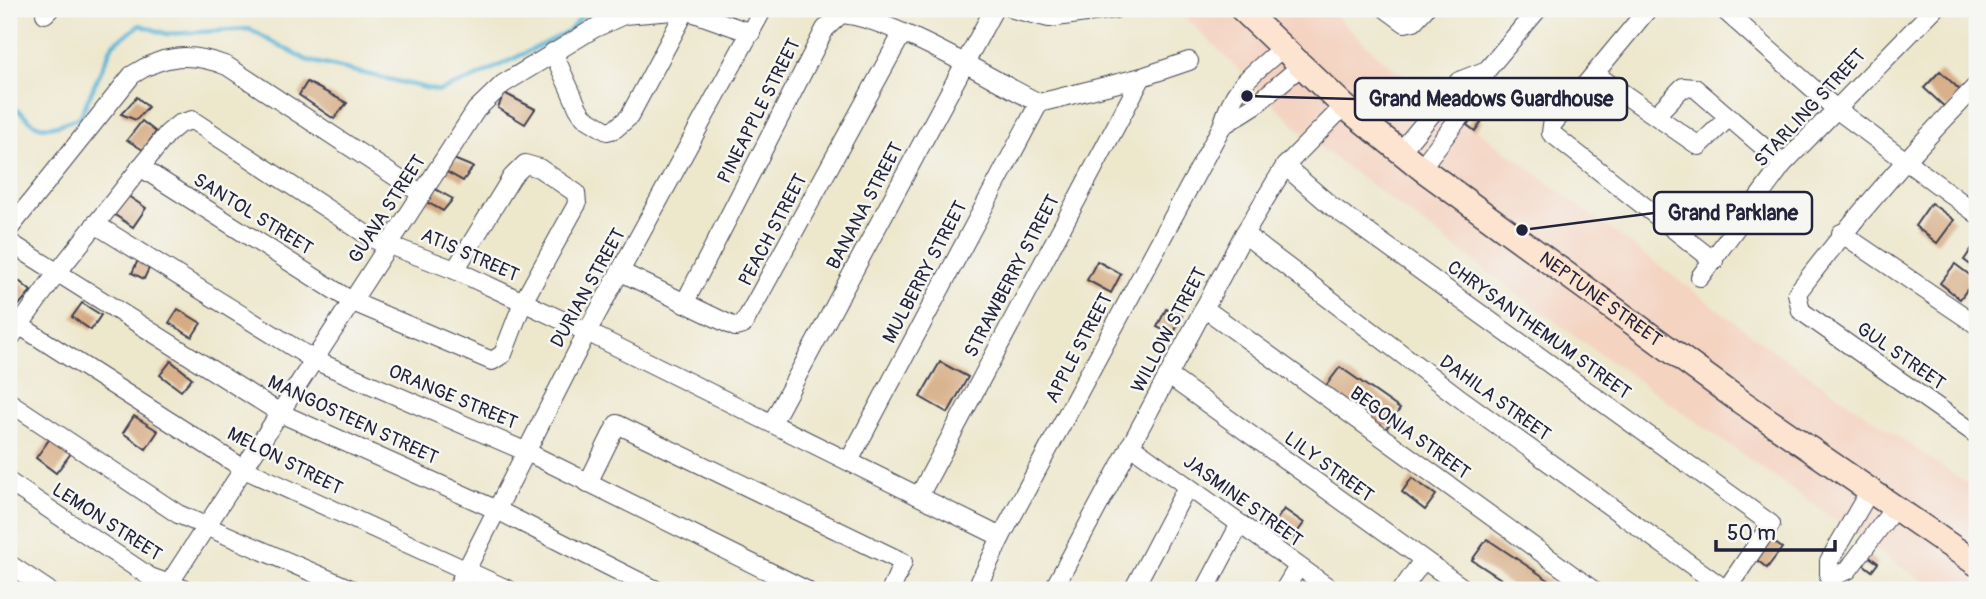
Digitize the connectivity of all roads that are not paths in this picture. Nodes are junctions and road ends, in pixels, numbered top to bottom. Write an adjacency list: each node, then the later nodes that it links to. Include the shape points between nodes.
1 (763, 9): 13 (street, DURIAN STREET)
2 (994, 9): 18 (street, BANANA STREET)
3 (1013, 9): 4 (street, via 1049,18)
4 (1115, 9)
5 (1242, 9): 15 (street, NEPTUNE STREET)
6 (1386, 9): 12 (street, via 1405,23)
7 (1538, 9): 20 (street)
8 (1648, 9): 21 (street)
9 (1724, 9): 26 (street)
10 (1934, 9): 26 (street, STARLING STREET)
11 (685, 10): 13 (street, GUAVA STREET); 16 (street, GUAVA STREET, via 624,15); 16 (street, via 629,117 615,129 607,131 584,117)
12 (1420, 15)
13 (751, 33): 46 (street, DURIAN STREET)
14 (902, 34): 18 (street, PINEAPPLE STREET); 51 (street, PEACH STREET, via 748,320 735,327); 51 (street, PINEAPPLE STREET, via 854,15 833,19)
15 (1282, 48): 19 (street, NEPTUNE STREET); 29 (street, APPLE STREET, via 1239,87)
16 (553, 52): 36 (street, GUAVA STREET, via 476,110)
17 (1189, 61): 22 (street)
18 (964, 65): 24 (street, PINEAPPLE STREET); 60 (street, BANANA STREET)
19 (1301, 66): 25 (street, NEPTUNE STREET); 29 (street, APPLE STREET)
20 (1487, 70): 30 (street, via 1459,81); 35 (street, via 1477,94)
21 (1595, 74): 27 (street); 44 (street, via 1552,125 1552,133)
22 (1142, 77): 24 (street); 70 (street, STRAWBERRY STREET)
23 (1977, 86): 31 (street)
24 (1039, 103): 64 (street, MULBERRY STREET)
25 (1344, 106): 30 (street, NEPTUNE STREET); 33 (street, WILLOW STREET)
26 (1836, 108): 31 (street); 32 (street, STARLING STREET)
27 (1657, 114): 28 (street, via 1699,146); 28 (street, via 1689,86)
28 (1727, 118): 32 (street)
29 (1222, 126): 76 (street, APPLE STREET)
30 (1401, 151): 35 (street, NEPTUNE STREET)
31 (1903, 161): 37 (street); 40 (street)
32 (1783, 164): 44 (street, STARLING STREET)
33 (1285, 166): 41 (street, WILLOW STREET); 102 (street, CHRYSANTHEMUM STREET, via 1330,205 1771,524)
34 (140, 167): 38 (street, ATIS STREET); 43 (street, ATIS STREET, via 167,134 192,120 356,229); 49 (street, SANTOL STREET)
35 (1421, 168): 69 (street, NEPTUNE STREET)
36 (422, 194): 39 (street, via 227,66 204,57 174,55 151,62 132,75); 43 (street, GUAVA STREET)
37 (1977, 214)
38 (95, 223): 47 (street, ATIS STREET); 56 (street, ORANGE STREET)
39 (9, 229)
40 (1842, 233): 53 (street); 61 (street, GUL STREET, via 1797,293 1801,311)
41 (1244, 234): 52 (street, WILLOW STREET); 102 (street, DAHILA STREET, via 1446,388)
42 (9, 242): 47 (street, MANGOSTEEN STREET)
43 (390, 243): 45 (street, ATIS STREET); 49 (street, GUAVA STREET)
44 (1714, 261): 48 (street, STARLING STREET)
45 (455, 270): 50 (street, ATIS STREET); 50 (street, via 518,169 525,164 539,168 572,189 578,199)
46 (621, 272): 51 (street, PEACH STREET); 54 (street, DURIAN STREET)
47 (57, 273): 55 (street, ATIS STREET); 59 (street, MANGOSTEEN STREET)
48 (1700, 277)
49 (353, 302): 50 (street, SANTOL STREET, via 486,360 498,359); 56 (street, GUAVA STREET)
50 (523, 302): 54 (street, ATIS STREET)
51 (684, 304)
52 (1204, 308): 57 (street, WILLOW STREET); 101 (street, BEGONIA STREET)
53 (1977, 325)
54 (587, 332): 60 (street, ATIS STREET); 63 (street, DURIAN STREET)
55 (14, 333): 65 (street, MELON STREET)
56 (314, 360): 59 (street, GUAVA STREET); 63 (street, ORANGE STREET)
57 (1168, 376): 62 (street, WILLOW STREET); 78 (street, LILY STREET)
58 (9, 402): 75 (street, via 178,514)
59 (280, 413): 65 (street, GUAVA STREET); 72 (street, MANGOSTEEN STREET)
60 (772, 424): 64 (street, ATIS STREET)
61 (1977, 435)
62 (1130, 446): 68 (street, JASMINE STREET); 94 (street, WILLOW STREET)
63 (527, 452): 67 (street, ORANGE STREET); 72 (street, DURIAN STREET)
64 (849, 461): 70 (street, ATIS STREET)
65 (244, 469): 75 (street, GUAVA STREET); 82 (street, MELON STREET)
66 (9, 482): 85 (street, LEMON STREET, via 150,577)
67 (588, 483): 91 (street, ORANGE STREET); 92 (street, via 617,424 903,562)
68 (1187, 487): 73 (street, JASMINE STREET); 95 (street)
69 (1870, 490): 71 (street, NEPTUNE STREET); 74 (street)
70 (919, 496): 76 (street, ATIS STREET)
71 (1895, 507): 77 (street); 80 (street, NEPTUNE STREET)
72 (497, 510): 82 (street, DURIAN STREET); 90 (street, MANGOSTEEN STREET)
73 (1240, 524): 81 (street, JASMINE STREET); 96 (street)
74 (1850, 524): 77 (street); 84 (street, via 1829,561)
75 (207, 526): 85 (street, GUAVA STREET); 87 (street)
76 (1001, 537): 93 (street, APPLE STREET)
77 (1872, 538): 84 (street, via 1848,570)
78 (1423, 560): 99 (street); 100 (street, LILY STREET)
79 (9, 564): 83 (street)
80 (1977, 564)
81 (1298, 567): 97 (street); 98 (street, JASMINE STREET)
82 (467, 569): 88 (street, DURIAN STREET); 89 (street, MELON STREET)
83 (25, 584): 86 (street)
84 (1825, 584)
85 (174, 588)
86 (48, 590)
87 (353, 590)
88 (456, 590)
89 (509, 590)
90 (656, 590)
91 (806, 590)
92 (891, 590)
93 (976, 590)
94 (1053, 590)
95 (1133, 590)
96 (1206, 590)
97 (1284, 590)
98 (1332, 590)
99 (1402, 590)
100 (1466, 590)
101 (1594, 590)
102 (1726, 590)

